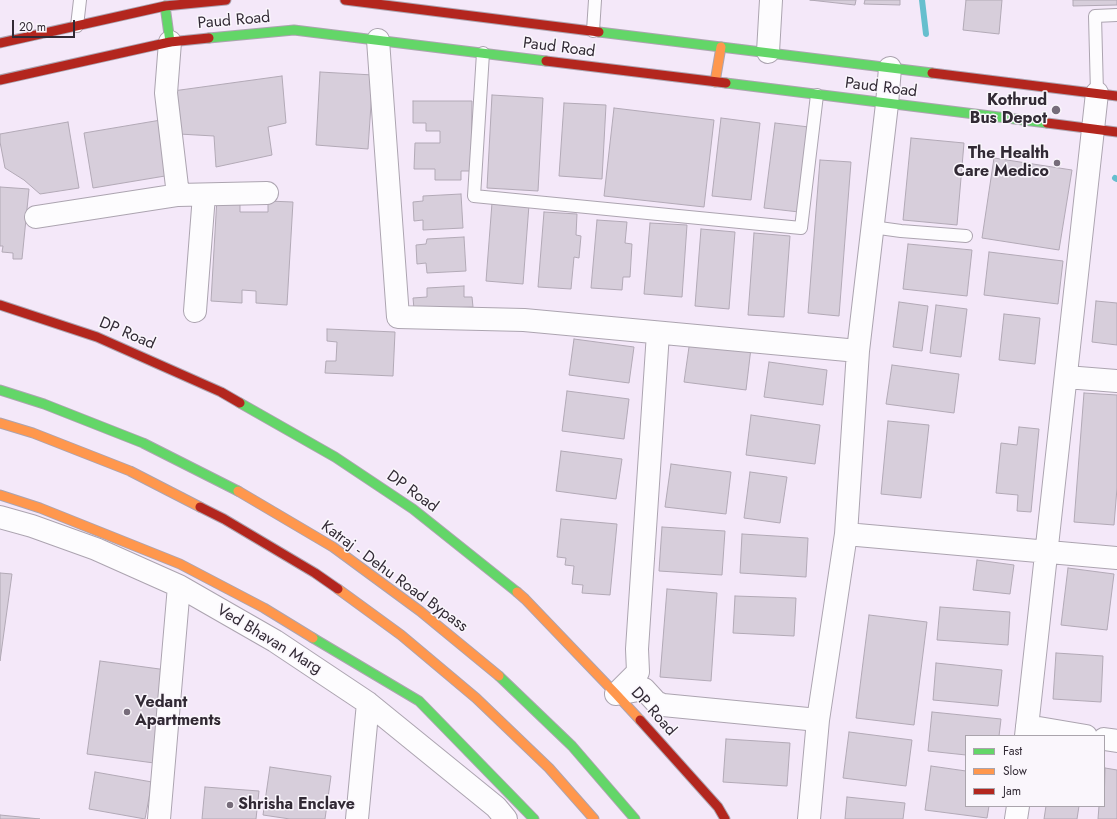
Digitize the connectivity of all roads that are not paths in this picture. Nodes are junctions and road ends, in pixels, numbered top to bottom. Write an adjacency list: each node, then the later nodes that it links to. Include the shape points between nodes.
1 (80, 0): 9 (lane)
2 (226, 0): 6 (main road, Paud Road)
3 (345, 0): 7 (main road, Paud Road)
4 (595, 0): 10 (lane)
5 (771, 0): 15 (street)
6 (165, 3): 9 (main road, Paud Road); 12 (main road)
7 (417, 5): 10 (main road, Paud Road)
8 (1117, 15): 20 (lane, via 1095,16)
9 (77, 26): 13 (main road, Paud Road)
10 (593, 31): 14 (main road, Paud Road)
11 (378, 40): 12 (main road, Paud Road, via 294,30); 16 (main road, Paud Road); 33 (street, via 398,317 524,320)
12 (170, 42): 18 (main road, Paud Road); 26 (street, via 166,93)
13 (0, 43)
14 (721, 47): 15 (main road, Paud Road); 19 (main road)
15 (768, 52): 17 (main road, Paud Road)
16 (483, 54): 19 (main road, Paud Road); 21 (lane, via 474,196 801,228)
17 (890, 68): 20 (main road, Paud Road); 22 (street)
18 (0, 80)
19 (715, 82): 21 (main road, Paud Road)
20 (1107, 94): 23 (street)
21 (817, 95): 22 (main road, Paud Road)
22 (887, 104): 23 (main road, Paud Road); 29 (street)
23 (1093, 129): 24 (main road, Paud Road); 35 (street)
24 (1117, 132)
25 (267, 193): 27 (street)
26 (178, 195): 27 (street); 28 (street)
27 (204, 195): 32 (street)
28 (36, 217)
29 (872, 227): 30 (lane); 34 (street)
30 (966, 236)
31 (0, 305): 45 (main road, DP Road, via 97,337 221,392 335,457 413,509 525,599)
32 (194, 311)
33 (658, 333): 34 (street); 45 (street, via 637,649 638,672)
34 (858, 351): 41 (street)
35 (1066, 377): 36 (street); 42 (street)
36 (1117, 381)
37 (0, 390): 58 (main road, Katraj - Dehu Road Bypass, via 44,404 142,443 239,492 333,547 420,610 497,674 572,746)
38 (0, 423): 57 (main road, via 33,433 130,471 224,519 315,573 401,635 476,698 549,768)
39 (0, 495): 56 (main road, via 40,508 180,564 264,608 419,701)
40 (0, 517): 44 (street, Ved Bhavan Marg, via 96,549)
41 (846, 534): 42 (street); 47 (street)
42 (1046, 552): 43 (street); 48 (street)
43 (1117, 558)
44 (178, 586): 46 (street, Ved Bhavan Marg, via 275,641); 53 (street)
45 (616, 694): 47 (street, via 644,689 656,702 663,705); 59 (main road, DP Road, via 718,807)
46 (368, 703): 54 (street); 55 (street, Ved Bhavan Marg, via 496,807)
47 (818, 720): 60 (street)
48 (1026, 731): 49 (street)
49 (1074, 735)
50 (1105, 739): 51 (street)
51 (1117, 741)
52 (1018, 807): 61 (street)
53 (159, 819)
54 (357, 819)
55 (506, 819)
56 (534, 819)
57 (594, 819)
58 (635, 819)
59 (725, 819)
60 (809, 819)
61 (1016, 819)

